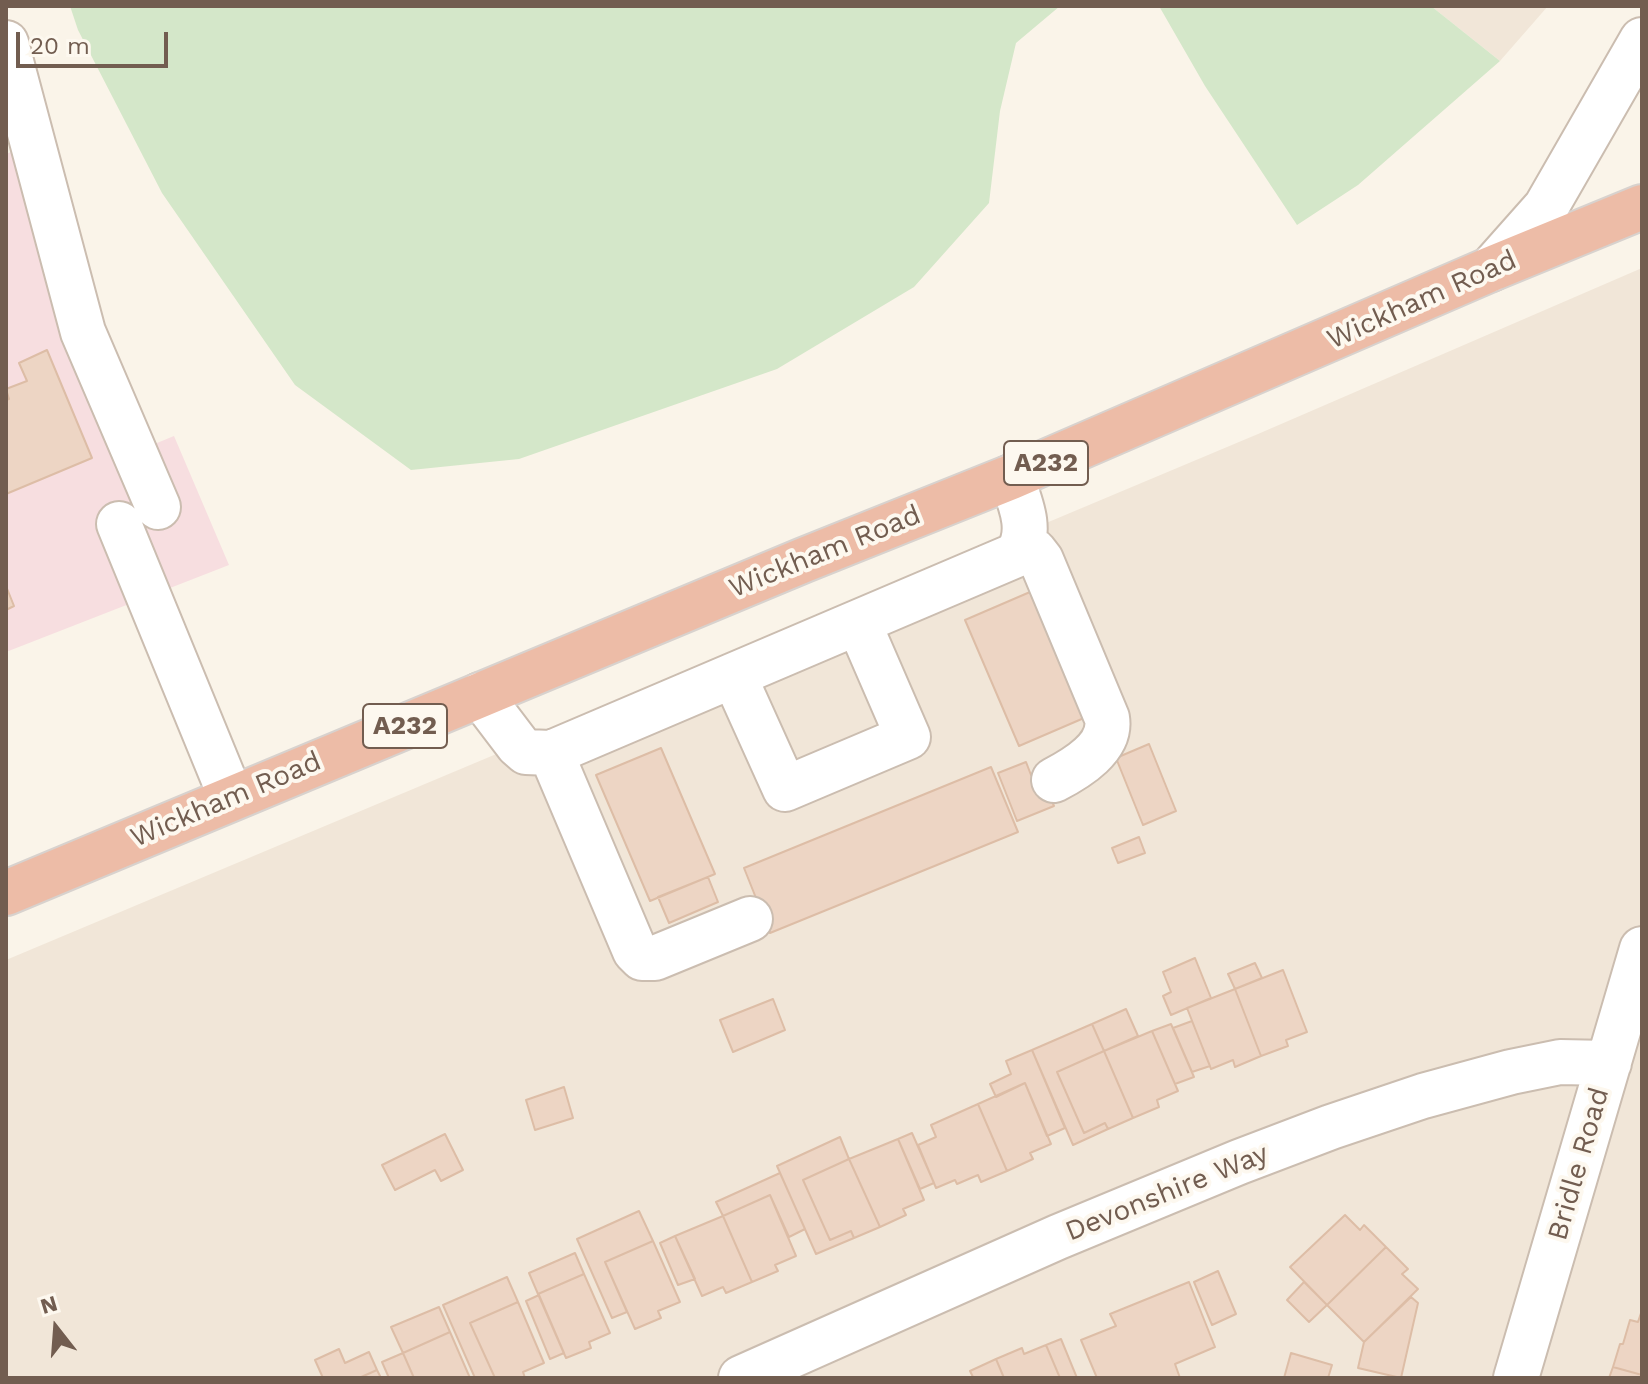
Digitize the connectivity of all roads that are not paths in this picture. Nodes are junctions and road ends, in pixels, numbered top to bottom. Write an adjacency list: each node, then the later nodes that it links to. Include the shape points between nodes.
1 (1642, 40): 4 (street, via 1546,207)
2 (6, 43): 12 (street, via 83,332)
3 (1642, 207): 4 (highway, Wickham Road / A232)
4 (1491, 269): 5 (highway, Wickham Road / A232)
5 (1011, 477): 6 (street, via 1022,509); 9 (highway, Wickham Road / A232)
6 (1023, 546): 7 (street, via 1003,563); 11 (street, via 1041,560 1109,729 1078,768)
7 (859, 624): 8 (street); 8 (street, via 908,737 785,789)
8 (734, 676): 10 (street)
9 (480, 695): 10 (street, via 526,752); 12 (highway, Wickham Road / A232)
10 (551, 753): 14 (street, via 642,958 655,958)
11 (1054, 780)
12 (231, 797): 13 (highway, Wickham Road / A232)
13 (6, 893)
14 (750, 919)
15 (1642, 949): 16 (street, Bridle Road)
16 (1609, 1063): 17 (street, Devonshire Way, via 1560,1062 1511,1072 1331,1127 1058,1237); 18 (street, Bridle Road)
17 (741, 1378)
18 (1516, 1378)

